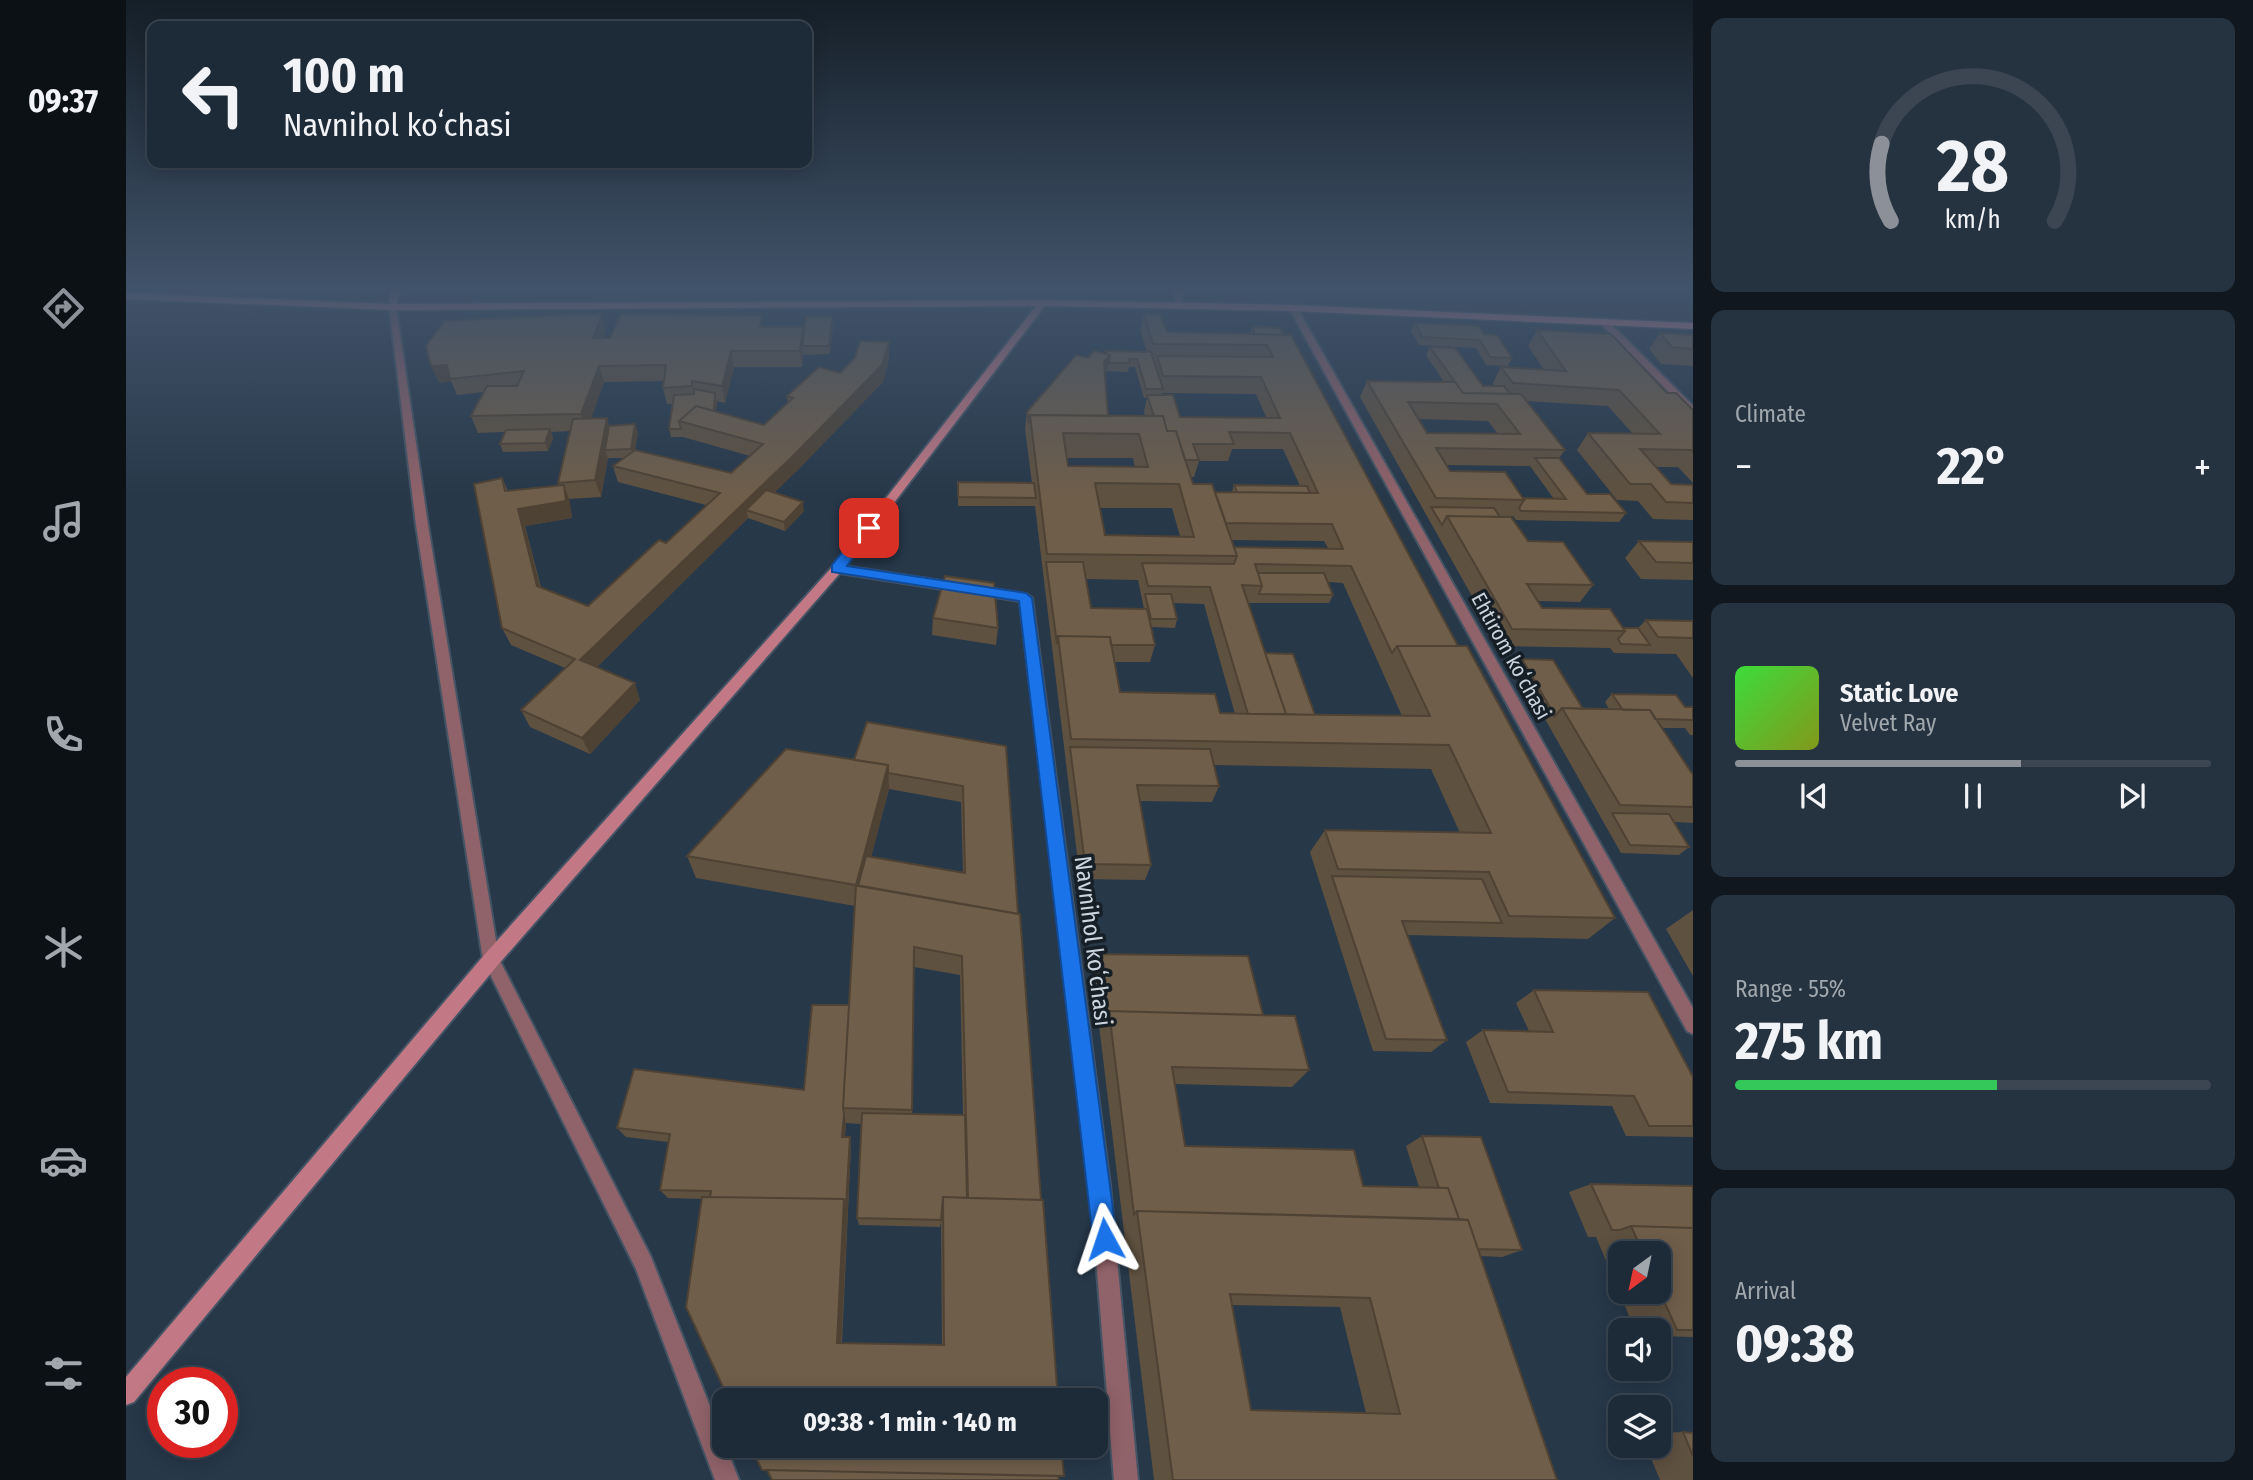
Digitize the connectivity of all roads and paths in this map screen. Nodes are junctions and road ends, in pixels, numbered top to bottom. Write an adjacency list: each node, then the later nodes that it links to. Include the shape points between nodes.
1 (399, 359): 7 (street)
2 (1000, 359): 6 (main road)
3 (1321, 359): 8 (street, Ehtirom koʻchasi)
4 (1641, 359): 5 (street)
5 (1693, 411)
6 (837, 569): 7 (main road); 11 (street, Navnihol koʻchasi, via 1026,598 1100,1185)
7 (491, 960): 9 (main road); 10 (street, via 644,1264)
8 (1693, 1025)
9 (126, 1394)
10 (727, 1480)
11 (1126, 1480)

